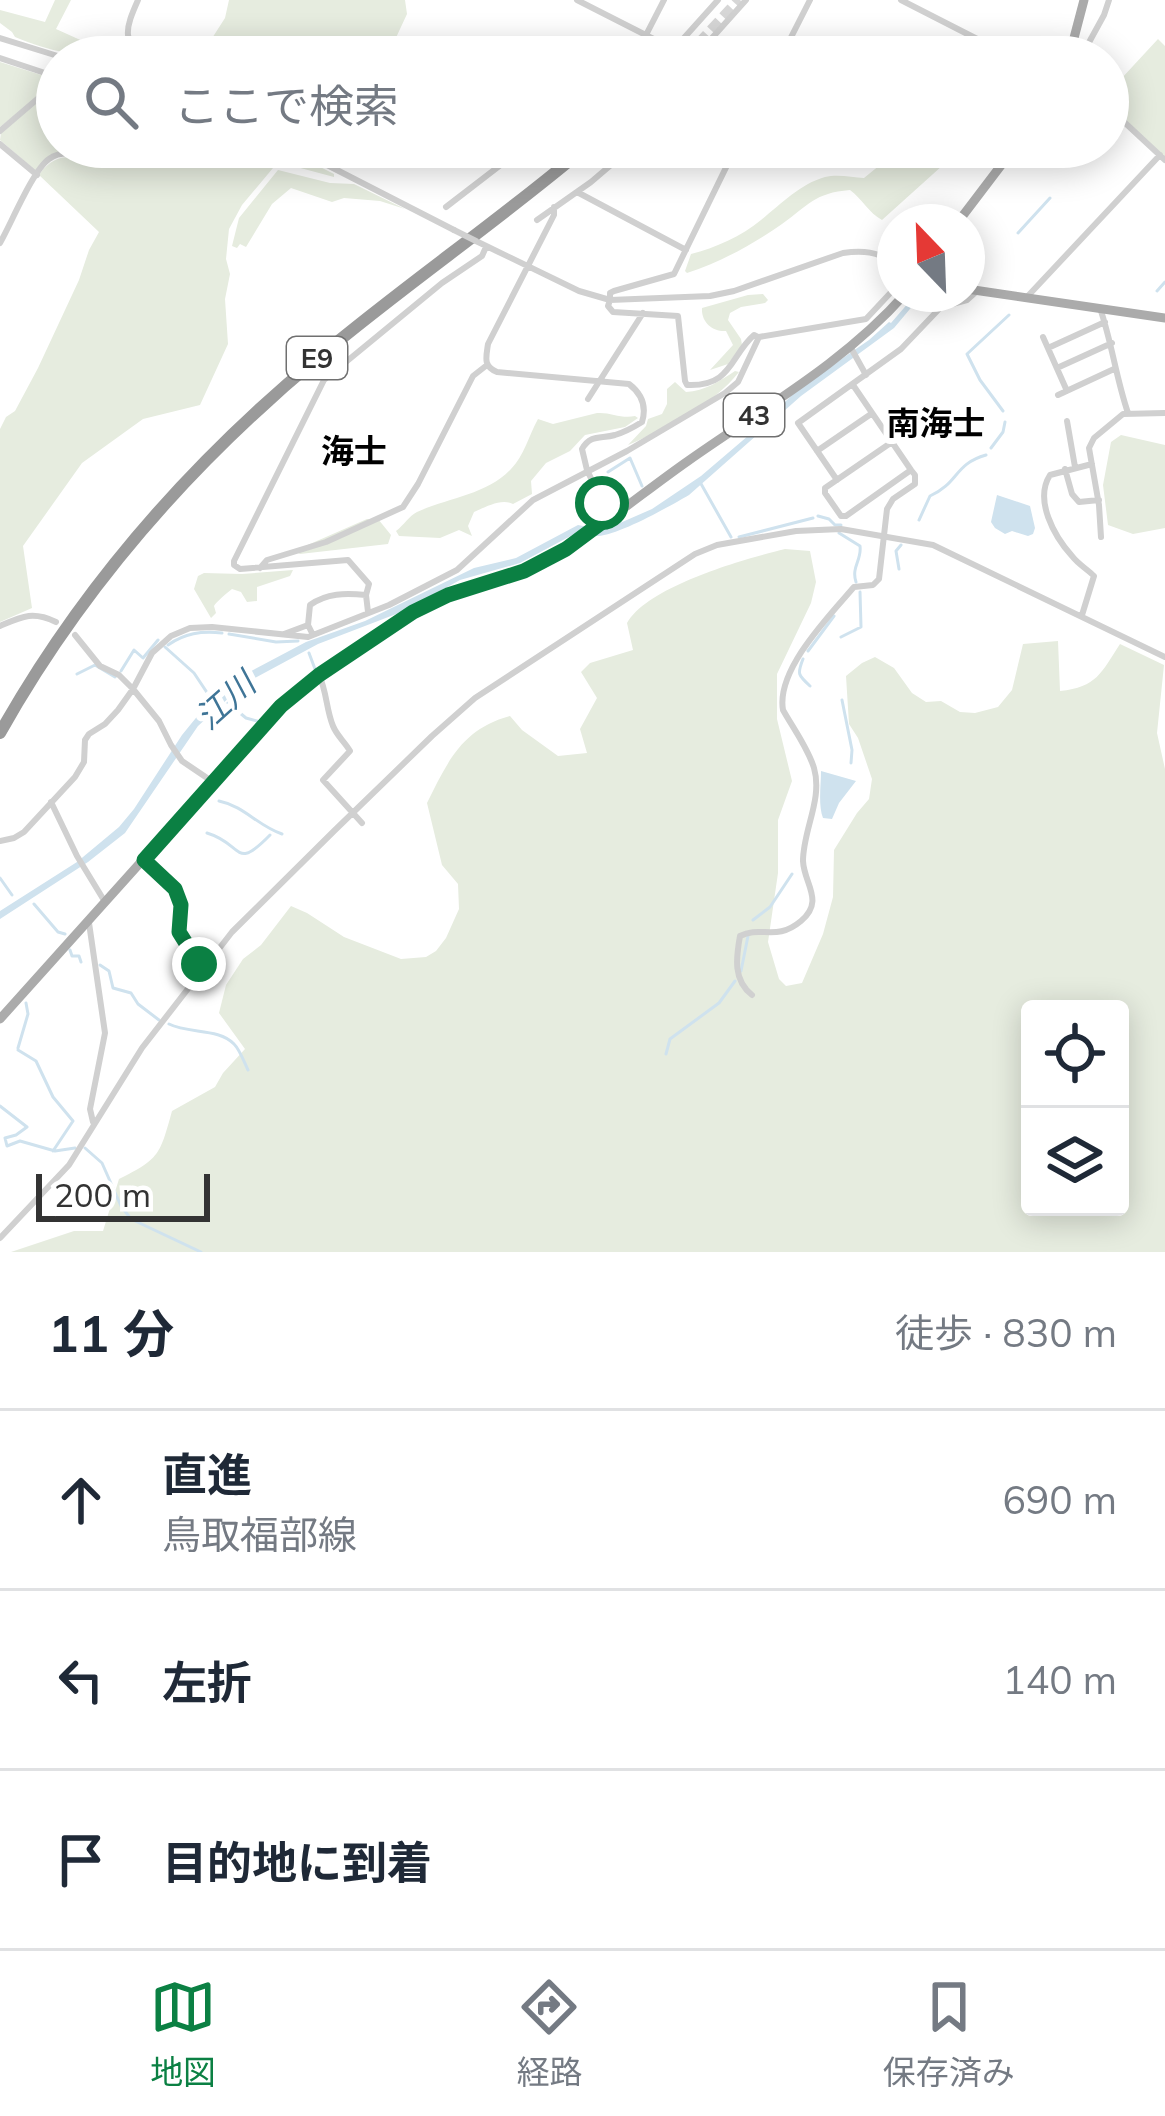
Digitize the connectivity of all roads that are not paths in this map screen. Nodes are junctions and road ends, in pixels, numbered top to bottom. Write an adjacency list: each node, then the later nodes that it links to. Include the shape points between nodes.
1 (138, 0): 11 (street)
2 (577, 0): 10 (street)
3 (664, 0): 10 (street)
4 (718, 0): 12 (street)
5 (746, 0): 13 (street)
6 (811, 0): 14 (street)
7 (901, 0): 15 (street)
8 (1084, 0): 16 (main road)
9 (1109, 0): 17 (street)
10 (646, 35)
11 (128, 36)
12 (686, 36)
13 (712, 36)
14 (792, 36)
15 (971, 36)
16 (1075, 36)
17 (1093, 36)
18 (0, 38): 19 (street)
19 (36, 49)
20 (0, 58): 21 (street)
21 (36, 70)
22 (36, 100): 24 (street)
23 (1129, 127): 26 (street)
24 (0, 131)
25 (0, 144): 34 (street)
26 (1162, 158): 46 (street)
27 (41, 168): 34 (street)
28 (333, 168): 41 (street, bridge)
29 (497, 168): 37 (street)
30 (555, 168): 100 (highway, E9, via 318,351 208,450 90,587)
31 (609, 168): 35 (street)
32 (726, 168): 42 (street)
33 (999, 168): 36 (main road)
34 (37, 175): 40 (street)
35 (577, 192): 38 (street); 42 (street)
36 (972, 204)
37 (446, 206)
38 (554, 207): 39 (street); 44 (street)
39 (536, 220)
40 (0, 243)
41 (486, 247): 44 (street); 85 (street, via 324,380 234,561)
42 (686, 250): 47 (street, via 674,274 614,291)
43 (877, 255): 47 (street, via 843,253 722,294)
44 (527, 267): 47 (street); 60 (street, via 488,344)
45 (985, 292): 46 (main road)
46 (1026, 298): 49 (main road)
47 (610, 301): 52 (street, via 613,311)
48 (877, 307): 55 (street, via 866,319)
49 (1100, 308): 53 (main road); 54 (street)
50 (887, 312): 58 (main road, 43)
51 (935, 312): 63 (street)
52 (644, 313): 55 (street, via 678,316 691,387 725,374 746,342); 64 (street)
53 (1165, 318)
54 (1105, 322): 57 (street); 59 (street)
55 (759, 337): 77 (street, via 738,382 724,393)
56 (1043, 338): 59 (street)
57 (1112, 343): 61 (street); 62 (street)
58 (851, 348): 63 (street); 82 (main road, 43)
59 (1048, 348): 61 (street)
60 (487, 365): 64 (street); 85 (street, via 473,376 403,507)
61 (1057, 368): 66 (street)
62 (1114, 369): 66 (street); 69 (street)
63 (866, 375): 65 (street)
64 (599, 380): 68 (street); 77 (street, via 629,384 645,412 631,429 587,441)
65 (853, 385): 71 (street); 74 (street, via 798,423)
66 (1067, 391): 67 (street)
67 (1058, 395)
68 (588, 399)
69 (1128, 413): 70 (street); 75 (street, via 1094,438)
70 (1165, 413)
71 (871, 414): 73 (street); 74 (street)
72 (1067, 421): 76 (street)
73 (892, 442): 78 (street); 80 (street)
74 (817, 451): 80 (street)
75 (1092, 464): 76 (street); 81 (street)
76 (1075, 467): 79 (street)
77 (587, 470): 82 (street); 87 (street, via 532,501 457,570)
78 (911, 470): 80 (street, via 846,516 825,493); 83 (street, via 915,484 892,499)
79 (1065, 470): 81 (street, via 1079,502); 89 (street, via 1050,475 1043,499 1065,547 1094,576)
80 (837, 480)
81 (1099, 500): 84 (street)
82 (609, 517): 90 (main road, 43, via 524,571)
83 (885, 536): 89 (street, via 933,545); 103 (street, via 796,531 695,554 486,690); 110 (street, via 879,579 854,587 812,638 781,699 815,770 803,865 814,899 788,930 740,936 737,976)
84 (1102, 537)
85 (260, 568): 86 (street, via 346,559 369,584)
86 (366, 595): 88 (street); 93 (street, via 321,597 308,608)
87 (390, 606): 88 (street); 90 (street)
88 (368, 613): 95 (street)
89 (1082, 614): 97 (street)
90 (396, 620): 98 (main road, 43)
91 (56, 622): 92 (street, via 21,616)
92 (0, 626)
93 (308, 626): 95 (street); 96 (street)
94 (75, 634): 99 (street, via 100,666)
95 (313, 635): 96 (street)
96 (280, 636): 99 (street, via 181,631 152,652)
97 (1165, 656)
98 (319, 675): 101 (main road, 43); 103 (street, via 334,730 350,746 323,780)
99 (133, 689): 101 (street, via 182,760); 102 (street, via 89,734 84,763)
100 (0, 729)
101 (213, 782): 106 (main road, 43)
102 (51, 802): 105 (street, via 24,832); 107 (street)
103 (353, 814): 104 (street); 109 (street)
104 (362, 823)
105 (0, 841)
106 (144, 860): 107 (main road, 43); 109 (street, via 175,889 179,932)
107 (105, 902): 108 (main road, 43)
108 (88, 921): 111 (main road, 43); 112 (street, via 105,1033)
109 (202, 969): 112 (street)
110 (752, 994)
111 (0, 1019)
112 (93, 1126): 113 (street, via 68,1166)
113 (0, 1238)

